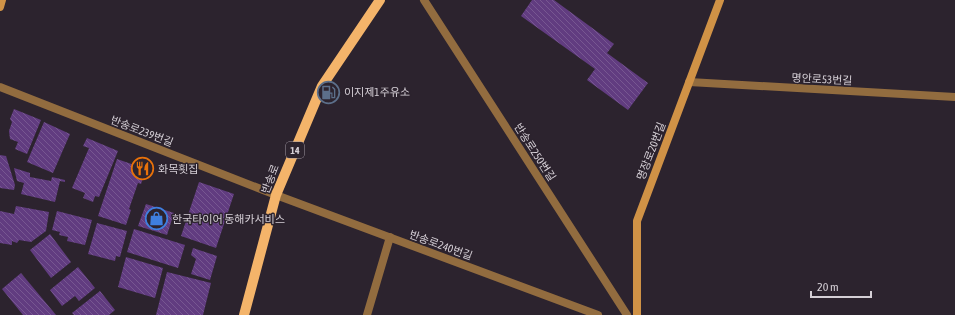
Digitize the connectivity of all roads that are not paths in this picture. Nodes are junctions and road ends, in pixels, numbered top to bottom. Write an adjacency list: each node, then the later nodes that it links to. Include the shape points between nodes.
1 (2, 0): 5 (street)
2 (380, 0): 9 (main road, 반송로 / 14, via 322,86)
3 (424, 0): 14 (street, 반송로250번길)
4 (720, 0): 6 (street, 명장로20번길)
5 (0, 7)
6 (689, 82): 8 (street, 명안로53번길); 15 (street, 명장로20번길, via 637,221)
7 (0, 87): 9 (street, 반송로239번길)
8 (955, 97)
9 (276, 195): 10 (street, 반송로240번길); 11 (main road, 반송로 / 14)
10 (390, 237): 12 (street); 13 (street, 반송로240번길)
11 (244, 315)
12 (367, 315)
13 (598, 315)
14 (627, 315)
15 (637, 315)

